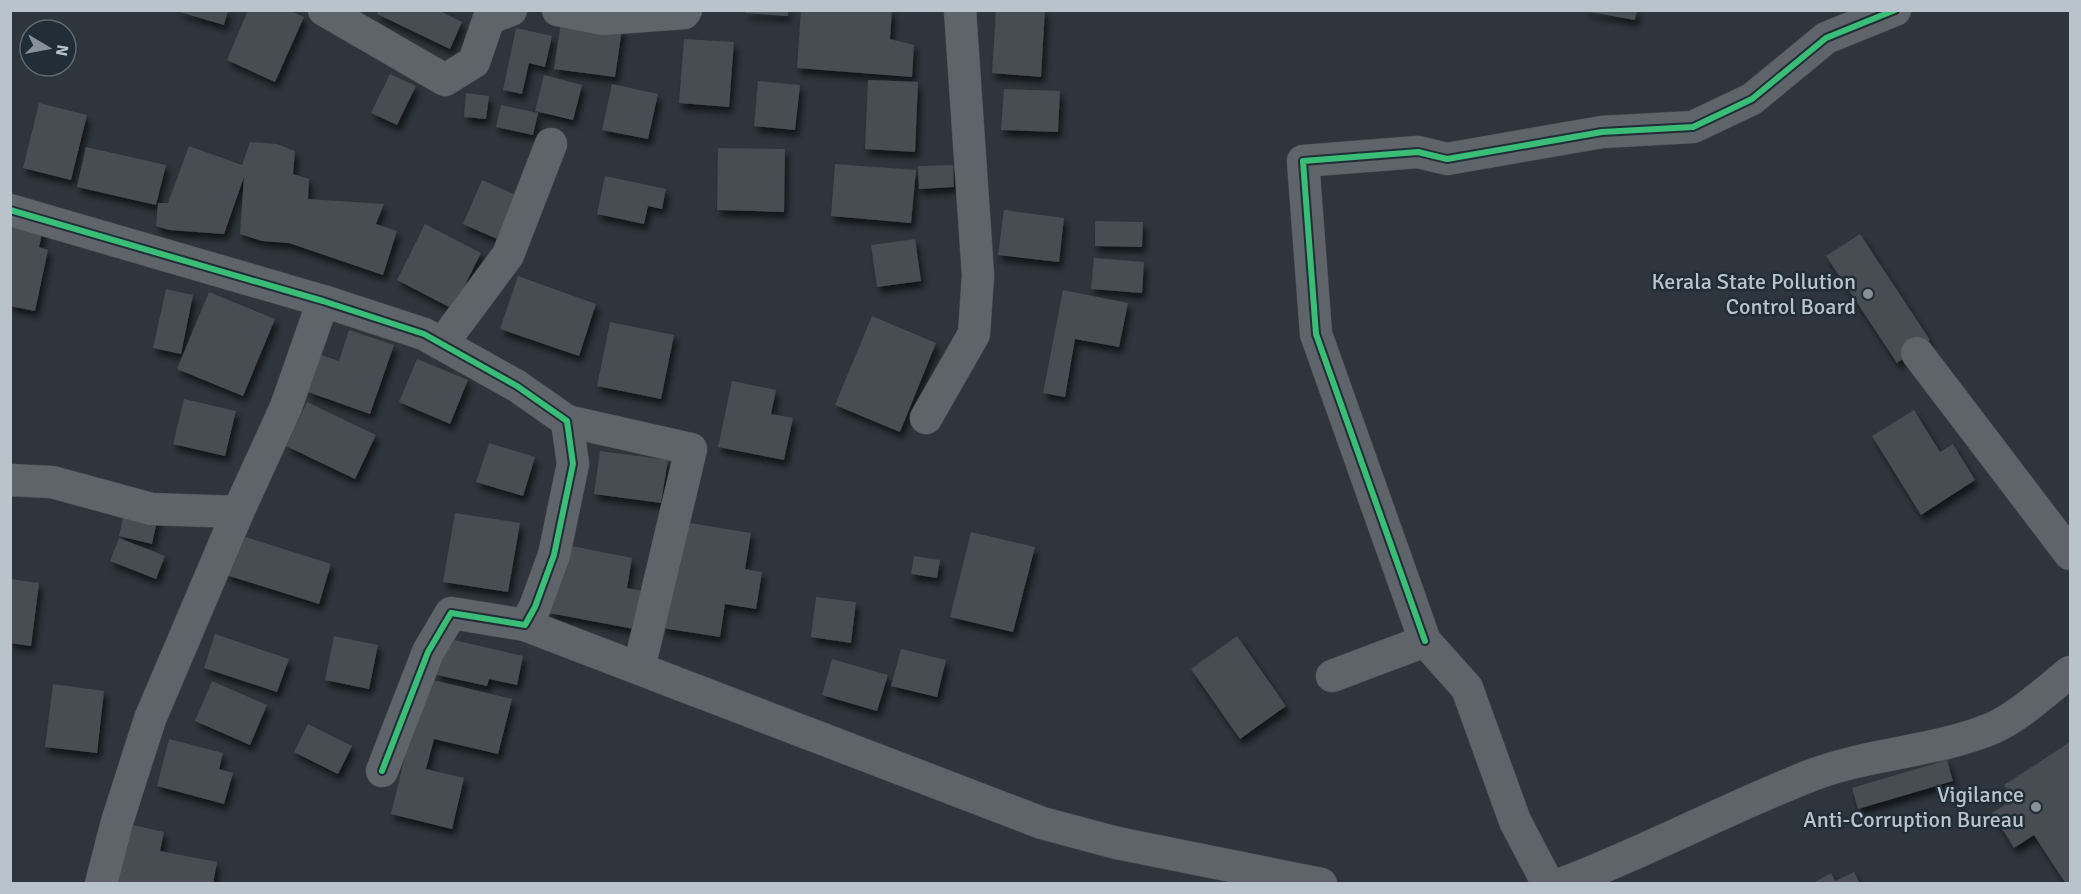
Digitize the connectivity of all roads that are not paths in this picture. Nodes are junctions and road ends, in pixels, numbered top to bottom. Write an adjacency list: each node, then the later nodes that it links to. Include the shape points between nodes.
1 (324, 10): 2 (street, via 445,80 474,62 489,18)
2 (511, 10)
3 (558, 10): 4 (street, via 603,19)
4 (686, 10)
5 (960, 10): 12 (street, via 978,275 974,334)
6 (1895, 10): 18 (street, via 1826,38 1752,99 1693,127 1602,132 1447,159 1418,152 1303,161 1316,334)
7 (551, 144): 10 (street, via 508,255)
8 (10, 210): 9 (street)
9 (323, 301): 10 (street, via 424,334); 15 (street, via 286,407)
10 (442, 344): 13 (street, via 517,386)
11 (1917, 353): 16 (street)
12 (926, 418)
13 (567, 420): 17 (street, via 573,464 554,555 536,607); 19 (street, via 691,449)
14 (10, 480): 15 (street, via 52,482 151,509)
15 (238, 512): 23 (street, via 150,719)
16 (2070, 555)
17 (525, 625): 19 (street); 22 (street, via 451,613 428,652)
18 (1425, 641): 21 (street); 25 (street, via 1467,688 1515,821)
19 (639, 668): 24 (street, via 1042,823 1117,843)
20 (2070, 672): 26 (street, via 2029,705 1993,727 1813,775 1622,861)
21 (1332, 676)
22 (382, 771)
23 (102, 884)
24 (1321, 884)
25 (1548, 884)
26 (1561, 884)

